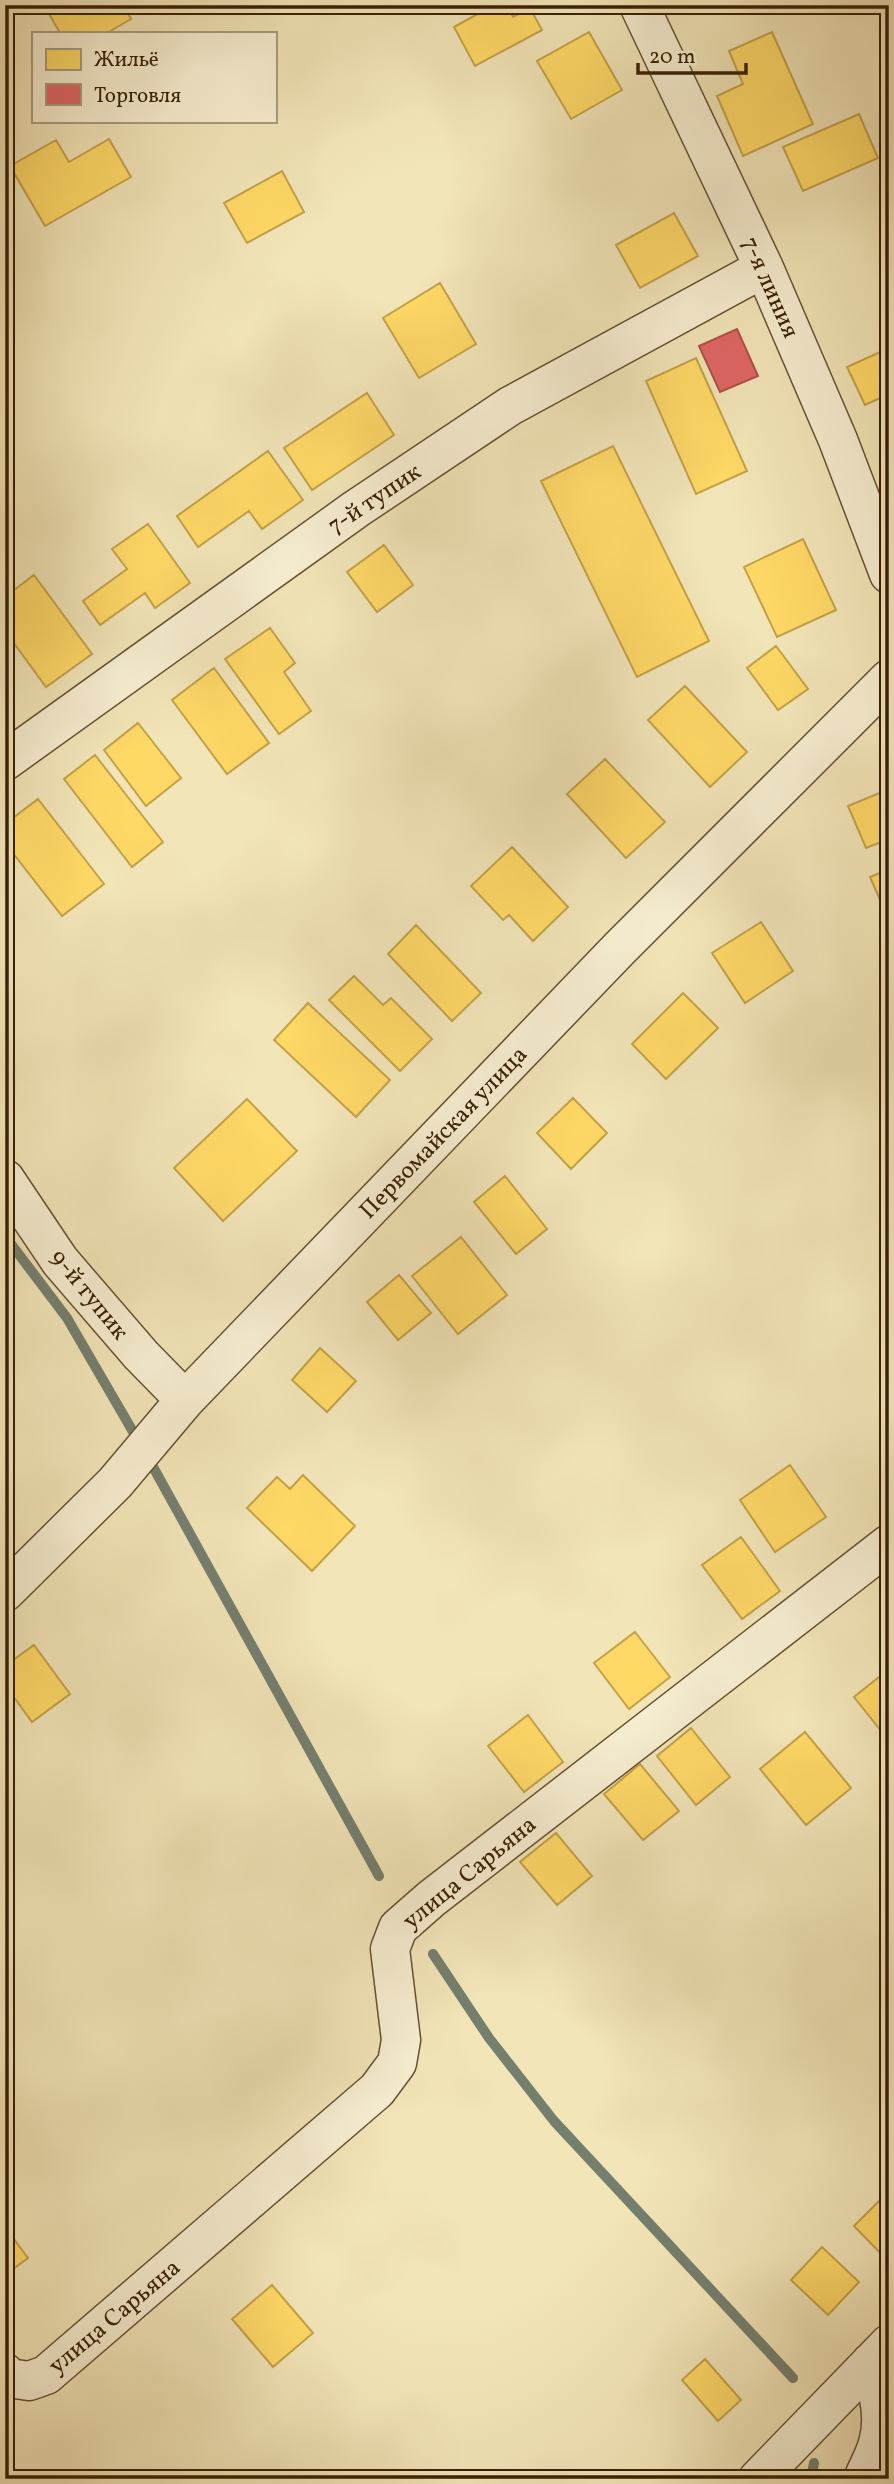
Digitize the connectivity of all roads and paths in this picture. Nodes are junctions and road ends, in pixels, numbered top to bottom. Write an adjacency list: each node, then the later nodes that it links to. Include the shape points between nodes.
1 (639, 5): 2 (street, 7-я линия)
2 (764, 268): 3 (street, 7-я линия); 5 (street, 7-й тупик, via 510,406 356,509)
3 (889, 574)
4 (889, 679): 7 (street, Первомайская улица, via 620,948)
5 (5, 761)
6 (5, 1179): 7 (street, 9-й тупик, via 60,1261)
7 (185, 1400): 9 (street, Первомайская улица, via 115,1483)
8 (889, 1544): 11 (street, улица Сарьяна, via 398,1928 390,1950 401,2040 397,2063 377,2090 46,2375 29,2381)
9 (5, 1592)
10 (880, 2353): 12 (street); 13 (street, via 881,2428)
11 (5, 2373)
12 (758, 2479)
13 (863, 2479)

